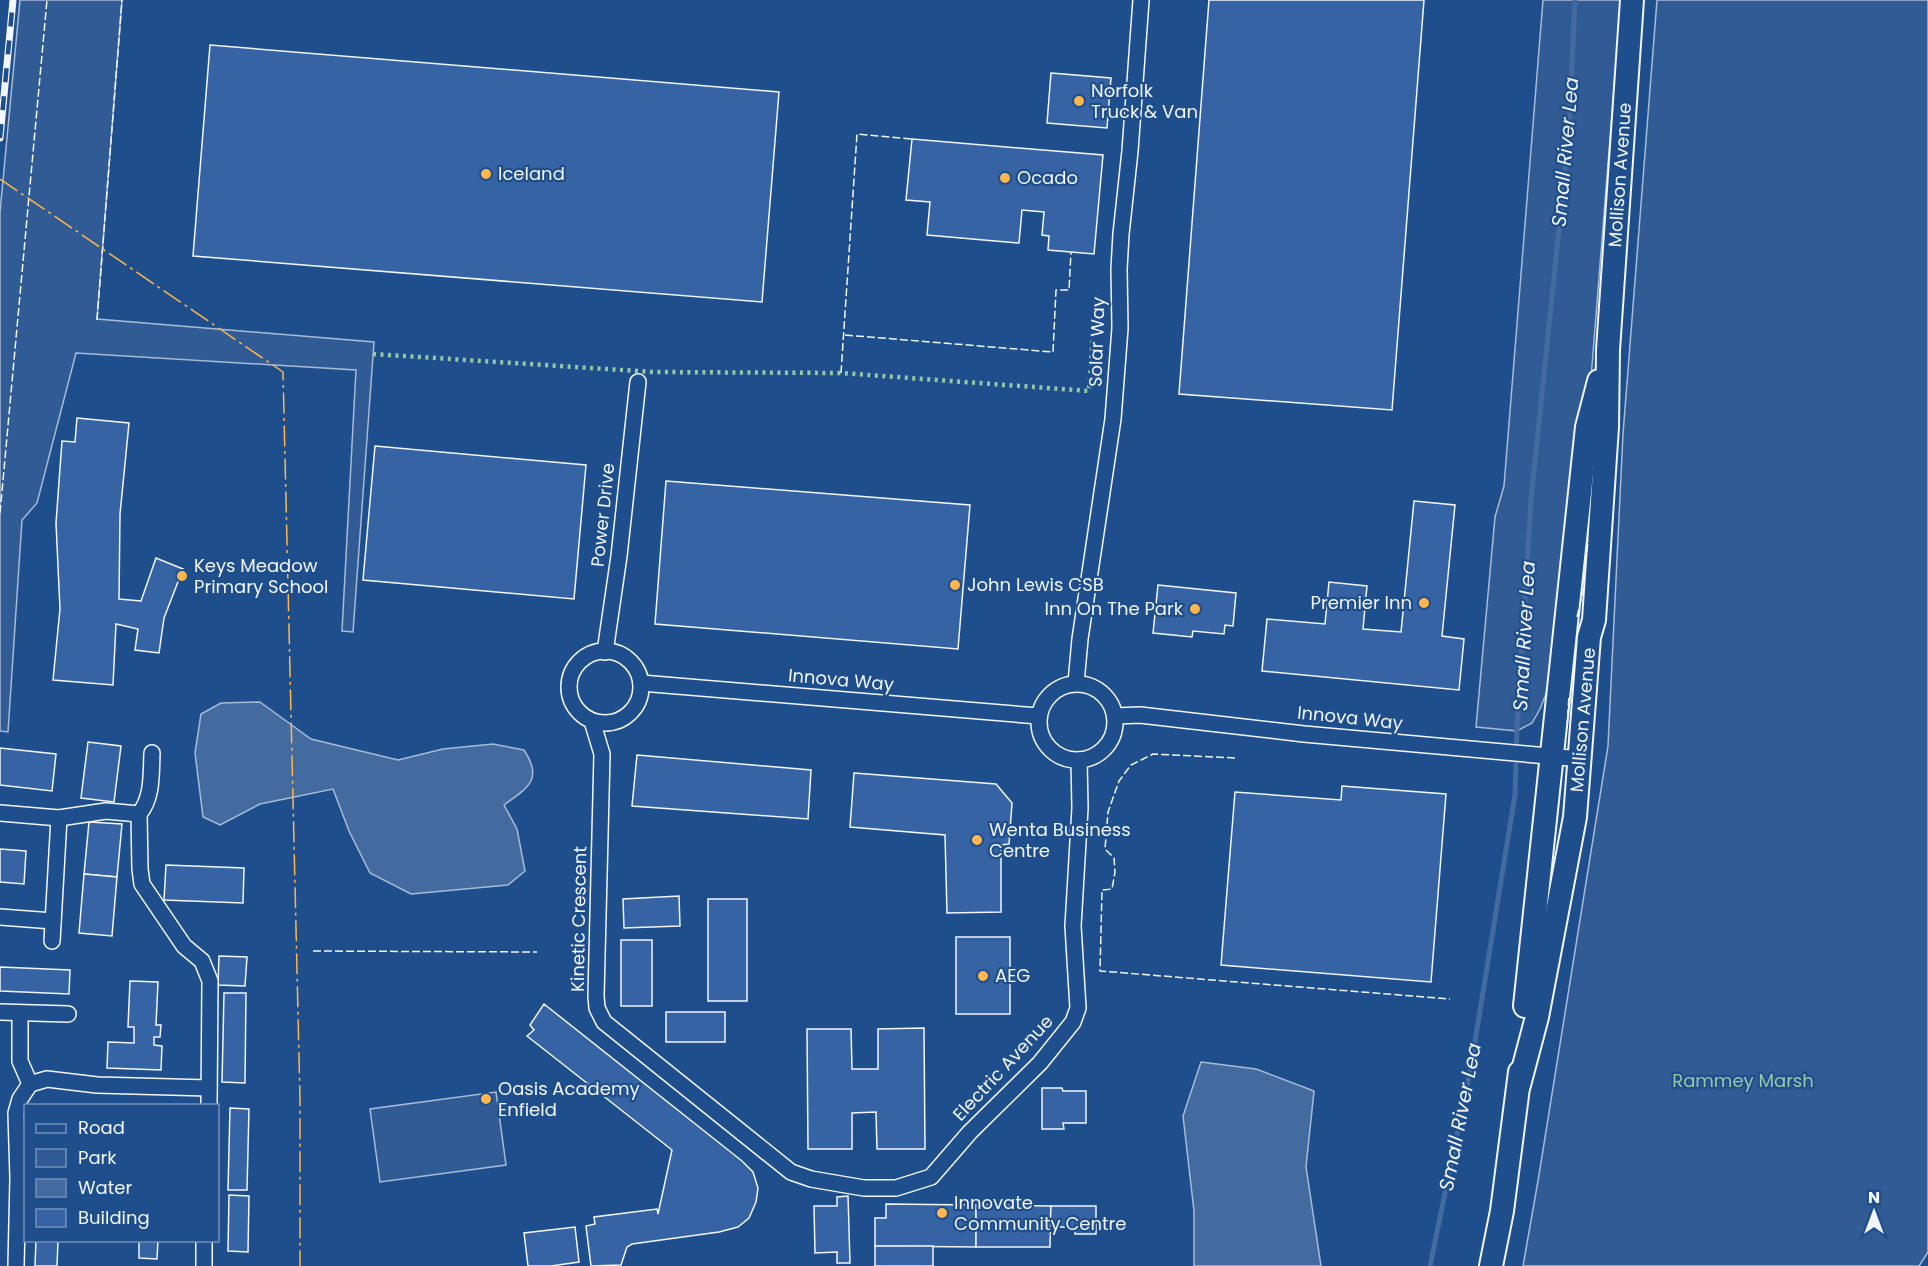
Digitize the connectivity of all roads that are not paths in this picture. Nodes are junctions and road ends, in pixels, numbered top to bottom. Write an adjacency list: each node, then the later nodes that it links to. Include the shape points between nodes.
1 (1141, 0): 7 (street, Solar Way, via 1121,234 1120,328 1113,420)
2 (1632, 0): 3 (main road, Mollison Avenue)
3 (1608, 350): 12 (main road, Mollison Avenue, via 1587,427); 13 (main road, Mollison Avenue, via 1607,427)
4 (638, 382): 5 (street, Power Drive)
5 (605, 652): 6 (street, via 625,657 633,664); 10 (street, via 594,653 577,665 569,684 574,705)
6 (641, 683): 8 (street, Innova Way); 10 (street, via 631,713 611,723)
7 (1076, 683): 8 (street, via 1049,695); 9 (street, via 1102,693)
8 (1038, 716): 14 (street, via 1046,746 1066,759)
9 (1115, 717): 12 (street, Innova Way, via 1140,715); 14 (street, via 1110,741 1091,758)
10 (592, 721): 28 (street, Kinetic Crescent, via 602,754 597,1008 604,1022)
11 (152, 753): 16 (street, via 148,796)
12 (1551, 757): 13 (street, Innova Way); 25 (main road, Mollison Avenue)
13 (1581, 759): 25 (main road, Mollison Avenue, via 1575,817 1544,982)
14 (1079, 760): 28 (street, Electric Avenue, via 1073,926 1078,1008 1073,1022 1040,1063 931,1177 896,1188 864,1188)
15 (0, 813): 17 (street)
16 (139, 814): 17 (street, via 106,811); 26 (street, via 142,884 184,946 202,961 210,981)
17 (60, 818): 19 (street)
18 (0, 917): 19 (street)
19 (53, 921): 20 (street)
20 (52, 941)
21 (0, 1012): 22 (street)
22 (20, 1013): 23 (street); 24 (street, via 20,1061)
23 (68, 1014)
24 (30, 1084): 26 (street, via 47,1078 97,1085); 30 (street, via 16,1113)
25 (1519, 1085): 32 (main road, Mollison Avenue)
26 (209, 1088): 27 (street)
27 (209, 1104)
28 (791, 1172)
29 (204, 1242): 31 (street)
30 (16, 1266)
31 (204, 1266)
32 (1491, 1266)

